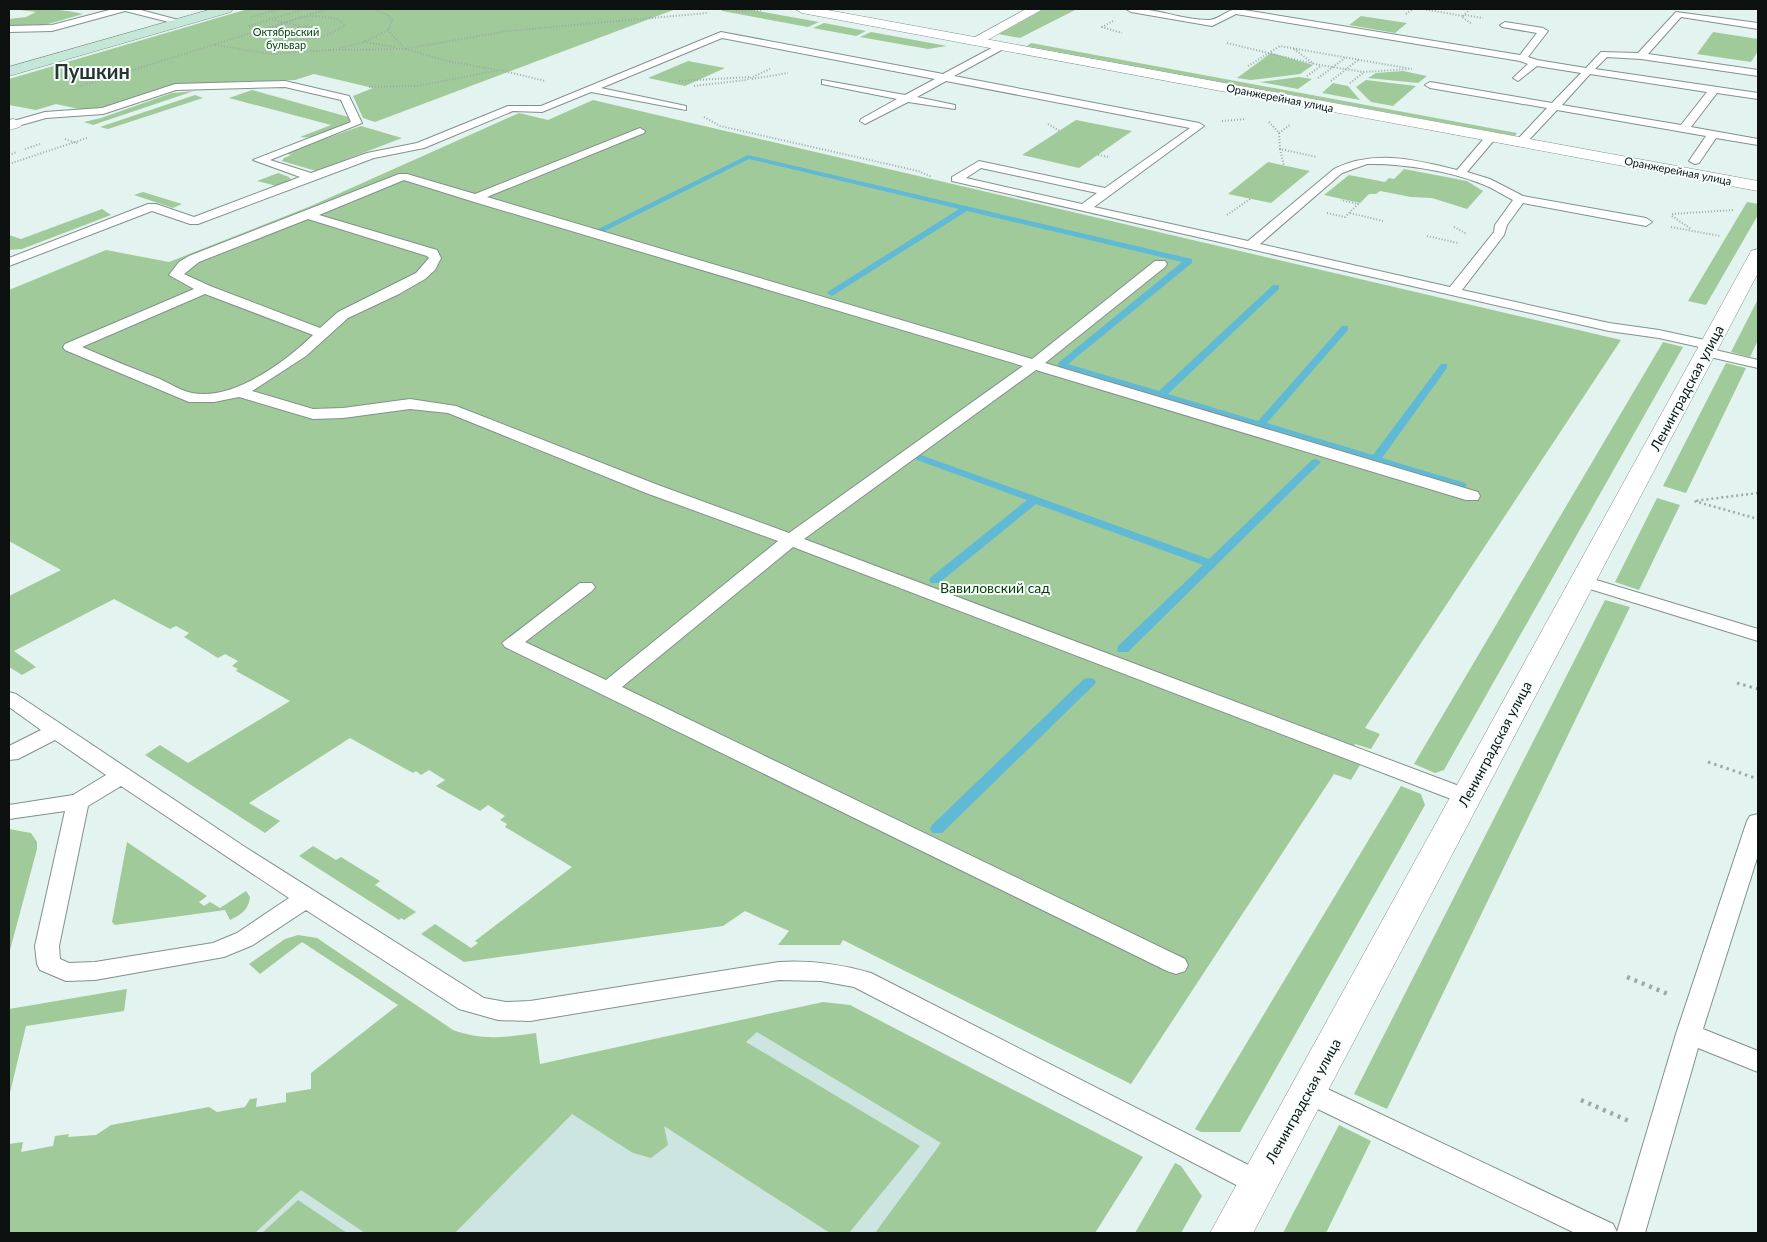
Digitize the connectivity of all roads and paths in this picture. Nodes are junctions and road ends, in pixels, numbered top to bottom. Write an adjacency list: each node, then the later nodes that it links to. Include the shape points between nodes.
1 (122, 9): 25 (lane, via 52,28)
2 (127, 9): 18 (lane)
3 (226, 9): 18 (main road)
4 (328, 9): 16 (path)
5 (373, 9): 27 (path, via 392,20)
6 (802, 9): 28 (street, Оранжерейная улица)
7 (1036, 9): 28 (street)
8 (1131, 9): 20 (lane)
9 (1423, 9): 15 (path)
10 (761, 10): 12 (path)
11 (1237, 10): 20 (lane); 39 (lane)
12 (728, 12)
13 (289, 13): 16 (path)
14 (713, 13): 32 (path, via 508,32)
15 (1464, 16)
16 (302, 17): 19 (path); 26 (path, via 338,19 345,26 321,36 293,39 270,36)
17 (269, 19): 19 (path)
18 (181, 22): 49 (main road)
19 (284, 23): 23 (path); 26 (path)
20 (1212, 23): 36 (path, via 1195,38)
21 (1505, 25): 39 (lane, via 1543,31)
22 (247, 26): 26 (path)
23 (300, 26)
24 (1758, 26): 37 (lane, via 1679,14)
25 (9, 29)
26 (263, 30): 30 (path)
27 (388, 30): 29 (path); 32 (path)
28 (974, 41): 31 (street, Оранжерейная улица)
29 (364, 42): 32 (path); 34 (path)
30 (215, 44): 34 (path, via 271,54); 61 (path)
31 (1002, 46): 52 (lane); 76 (street, Оранжерейная улица)
32 (404, 49): 34 (path); 46 (path)
33 (1294, 49): 36 (path, via 1280,46); 38 (path); 42 (path)
34 (330, 50)
35 (812, 52): 52 (lane); 60 (path, via 746,80); 62 (lane, via 721,35)
36 (1269, 52): 42 (path); 45 (path)
37 (1641, 56): 48 (lane, via 1604,54); 51 (lane)
38 (1345, 57): 40 (path); 44 (path)
39 (1522, 58): 41 (lane)
40 (1358, 60): 47 (path); 50 (path, via 1415,69)
41 (1535, 63): 48 (lane); 54 (lane)
42 (1314, 64): 43 (path)
43 (1321, 65): 44 (path); 53 (path)
44 (1332, 67): 47 (path); 56 (path)
45 (1246, 68)
46 (500, 70): 62 (path); 64 (path, via 417,86 365,87)
47 (1346, 70): 50 (path); 58 (path)
48 (1589, 70): 63 (lane); 68 (lane)
49 (9, 72)
50 (1363, 72): 57 (path)
51 (1758, 73)
52 (946, 76): 66 (lane); 91 (lane, via 1198,126)
53 (1307, 76)
54 (1518, 78)
55 (826, 82): 66 (lane)
56 (1312, 82)
57 (1350, 83)
58 (1327, 85)
59 (1430, 85): 68 (lane)
60 (691, 86)
61 (74, 88)
62 (587, 90): 69 (lane); 88 (lane, via 542,109 512,108 420,146 371,155)
63 (1713, 90): 65 (lane); 73 (lane)
64 (329, 94): 72 (lane, via 285,84 175,87 103,111 45,115); 88 (lane, via 345,98 357,123 259,160)
65 (1758, 96)
66 (906, 98): 67 (lane); 71 (lane)
67 (951, 107)
68 (1556, 107): 73 (lane); 79 (lane)
69 (682, 108): 89 (path, via 699,108 700,114 720,126 936,178)
70 (1264, 117): 82 (path, via 1279,134)
71 (864, 121)
72 (10, 124)
73 (1684, 129): 75 (lane)
74 (640, 131): 92 (lane)
75 (1713, 134): 80 (lane); 83 (lane)
76 (1491, 137): 79 (street, Оранжерейная улица); 87 (lane)
77 (69, 141): 78 (path)
78 (74, 142): 81 (path); 84 (path)
79 (1521, 142): 90 (street, Оранжерейная улица)
80 (1758, 142)
81 (79, 144)
82 (1280, 149): 85 (path); 86 (path)
83 (1695, 161)
84 (9, 164)
85 (1350, 164): 87 (lane, via 1400,162); 102 (lane)
86 (1284, 166)
87 (1460, 174): 93 (lane, via 1486,181)
88 (310, 177): 104 (lane, via 194,220 152,207)
89 (956, 179): 91 (lane, via 979,164); 94 (lane)
90 (1758, 186)
91 (1107, 192): 94 (lane)
92 (475, 198): 97 (lane, via 404,176); 110 (lane)
93 (1520, 199): 99 (lane); 107 (lane, via 1501,225 1500,232)
94 (1086, 207): 102 (lane)
95 (1736, 209): 100 (path, via 1669,214)
96 (1350, 213): 98 (path)
97 (307, 215): 106 (lane, via 194,259 179,270 176,276); 108 (lane, via 432,254 435,258 434,265 418,278 343,315)
98 (1383, 221)
99 (1646, 222): 100 (path)
100 (1694, 231): 101 (path)
101 (1720, 236)
102 (1251, 245): 107 (lane)
103 (1758, 255): 109 (street, Ленинградская улица)
104 (9, 262)
105 (1160, 264): 110 (lane)
106 (205, 289): 108 (lane); 112 (lane, via 70,347 189,398)
107 (1454, 291): 109 (lane, via 1609,327 1659,334)
108 (321, 333): 112 (lane, via 307,349)
109 (1708, 349): 111 (lane); 117 (street, Ленинградская улица)
110 (1035, 364): 114 (lane); 116 (lane)
111 (1758, 364)
112 (239, 392): 116 (lane, via 314,414 410,404 445,408)
113 (1758, 493): 115 (path, via 1694,501)
114 (1472, 496)
115 (1758, 519)
116 (791, 540): 121 (lane); 129 (lane)
117 (1583, 581): 119 (lane); 129 (street, Ленинградская улица)
118 (586, 587): 121 (lane, via 512,643)
119 (1758, 635)
120 (1736, 683): 122 (path)
121 (608, 688): 134 (lane)
122 (1758, 689)
123 (9, 698): 124 (lane)
124 (55, 731): 125 (lane); 127 (lane)
125 (9, 753)
126 (1708, 762): 128 (path)
127 (119, 777): 130 (lane); 133 (lane)
128 (1758, 779)
129 (1467, 797): 139 (street, Ленинградская улица)
130 (78, 802): 131 (lane); 133 (lane, via 46,946 49,964 66,972 95,972 216,951 245,940)
131 (9, 812)
132 (1758, 821): 136 (lane)
133 (305, 899): 142 (lane, via 468,1002 506,1013 530,1012 779,971 809,969 837,972 862,980)
134 (1176, 965)
135 (1627, 978): 136 (path)
136 (1698, 1006): 137 (lane)
137 (1689, 1034): 138 (lane); 141 (lane)
138 (1758, 1062)
139 (1308, 1092): 142 (street, Ленинградская улица); 144 (lane)
140 (1581, 1100): 141 (path)
141 (1659, 1134): 145 (lane)
142 (1258, 1183): 143 (street, Ленинградская улица)
143 (1231, 1233)
144 (1603, 1233)
145 (1632, 1233)

